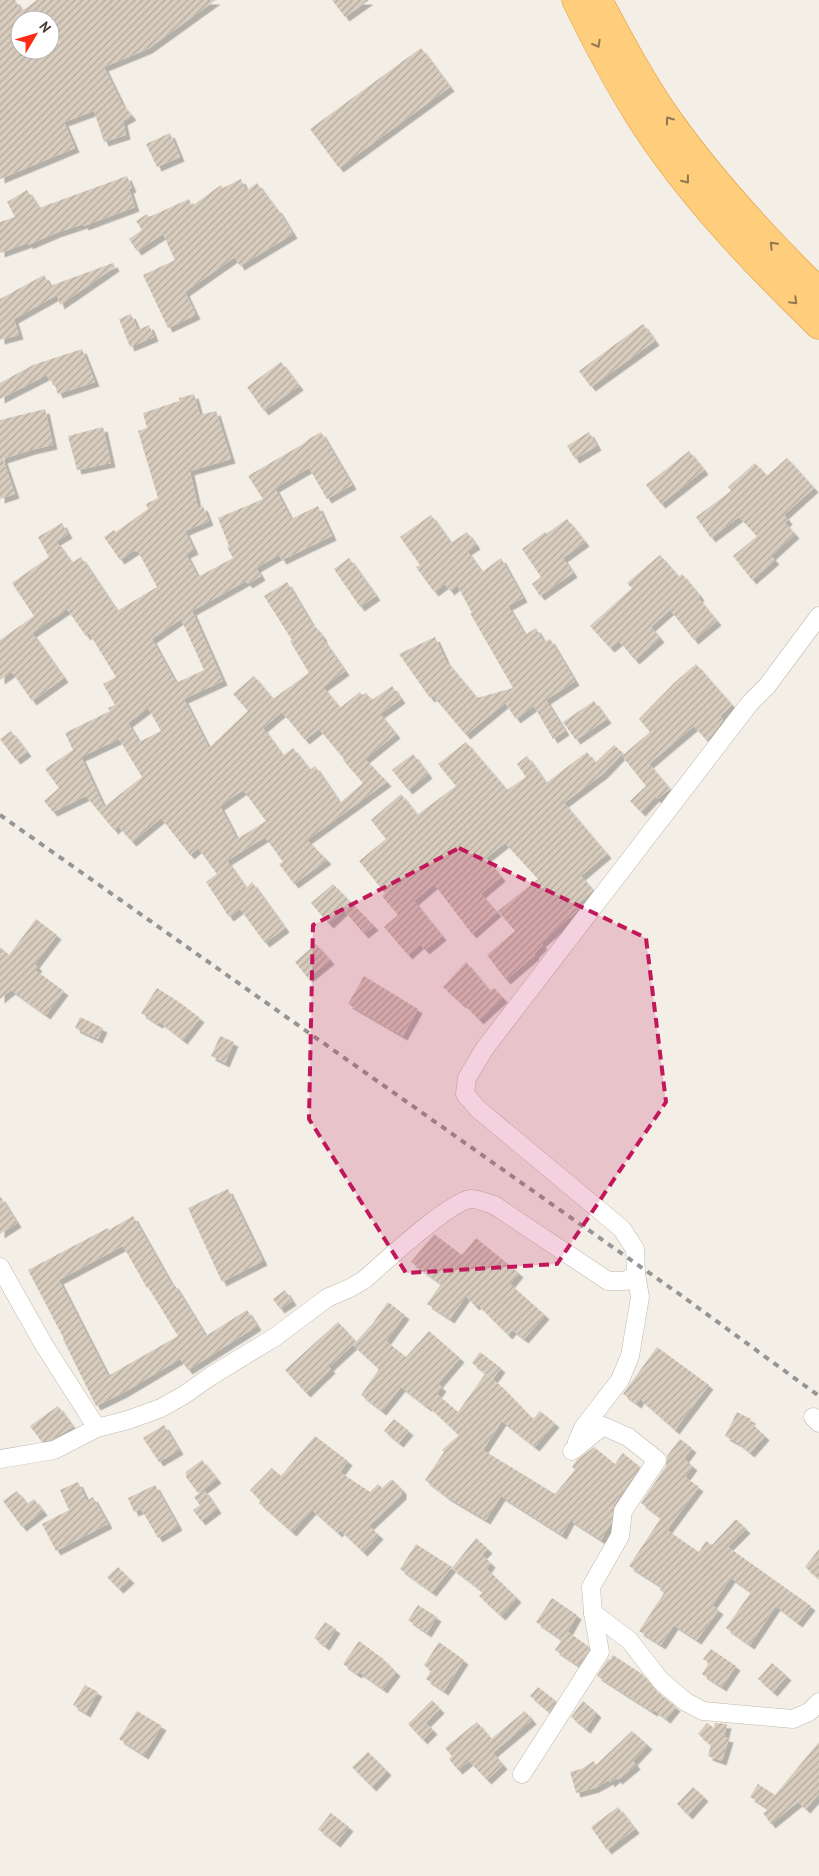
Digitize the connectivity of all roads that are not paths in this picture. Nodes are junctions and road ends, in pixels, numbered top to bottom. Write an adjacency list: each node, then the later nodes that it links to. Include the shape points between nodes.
1 (576, 0): 4 (highway, one-way to 4, via 638,115 667,156 755,260)
2 (598, 0): 3 (highway, one-way to 2, via 731,198 669,121 642,80)
3 (819, 292)
4 (819, 325)
5 (819, 616): 7 (street, via 485,1048 466,1078 465,1094 478,1109 622,1229 635,1250)
6 (0, 1267): 8 (street, via 44,1345)
7 (636, 1274): 8 (street, via 626,1281 608,1282 494,1205 472,1199 438,1217 364,1280 327,1298 275,1337 184,1395 161,1408); 10 (street, via 640,1297 630,1356 620,1380 583,1428 572,1451 602,1426 628,1437 657,1460 623,1511 620,1536 591,1587)
8 (97, 1428): 9 (street, via 54,1450)
9 (0, 1459)
10 (593, 1613): 11 (street, via 629,1640 661,1681 686,1702 703,1711 793,1719 810,1712); 12 (street, via 600,1652)
11 (819, 1702)
12 (522, 1774)

